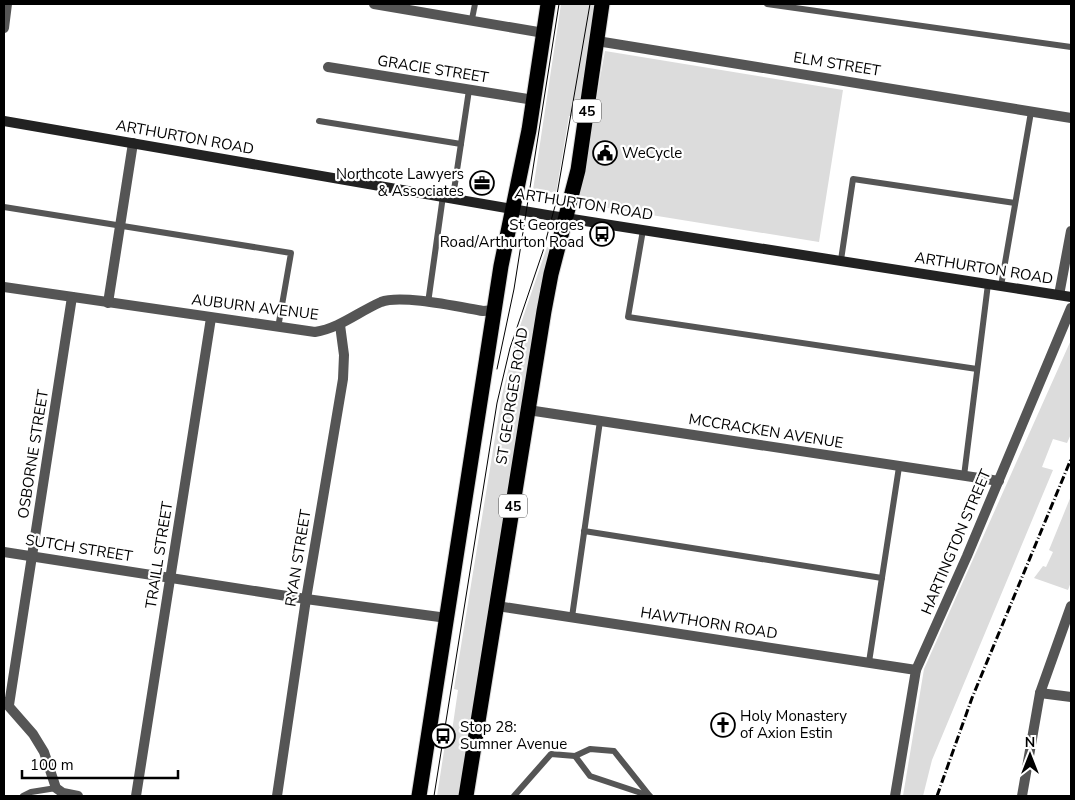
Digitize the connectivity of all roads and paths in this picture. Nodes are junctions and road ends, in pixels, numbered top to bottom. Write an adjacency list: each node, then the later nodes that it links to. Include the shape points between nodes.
1 (7, 4): 8 (street)
2 (374, 4): 7 (street)
3 (475, 4): 7 (lane)
4 (548, 4): 9 (highway, ST GEORGES ROAD)
5 (602, 4): 10 (highway, ST GEORGES ROAD / 45)
6 (767, 4): 11 (lane)
7 (472, 20): 9 (street)
8 (4, 28)
9 (544, 33): 14 (highway, ST GEORGES ROAD)
10 (597, 41): 15 (street, ELM STREET); 25 (highway, ST GEORGES ROAD / 45, via 581,151)
11 (1071, 47)
12 (328, 67): 13 (street, GRACIE STREET)
13 (470, 90): 14 (street, GRACIE STREET); 20 (lane)
14 (534, 100): 24 (highway, ST GEORGES ROAD)
15 (1031, 112): 16 (street, ELM STREET); 22 (lane)
16 (1071, 118)
17 (4, 121): 19 (street, ARTHURTON ROAD)
18 (319, 121): 20 (lane)
19 (132, 144): 21 (street, ARTHURTON ROAD); 26 (street)
20 (461, 144): 21 (lane)
21 (448, 197): 24 (street, ARTHURTON ROAD); 37 (lane)
22 (1016, 203): 29 (lane, via 853,179); 31 (lane)
23 (4, 207): 26 (lane)
24 (512, 208): 25 (street, ARTHURTON ROAD); 39 (highway, ST GEORGES ROAD)
25 (566, 218): 27 (street, ARTHURTON ROAD); 44 (highway, ST GEORGES ROAD / 45, via 551,274)
26 (120, 224): 36 (street); 42 (lane, via 291,253)
27 (643, 230): 29 (street, ARTHURTON ROAD); 43 (lane, via 628,317)
28 (1071, 231): 33 (street)
29 (841, 260): 30 (street, ARTHURTON ROAD)
30 (988, 284): 31 (street, ARTHURTON ROAD); 43 (lane)
31 (1001, 286): 33 (street, ARTHURTON ROAD)
32 (4, 287): 34 (street, AUBURN AVENUE)
33 (1059, 295): 35 (street, ARTHURTON ROAD)
34 (72, 297): 36 (street, AUBURN AVENUE); 51 (street, OSBORNE STREET)
35 (1071, 297)
36 (108, 303): 40 (street, AUBURN AVENUE)
37 (428, 303): 39 (street, AUBURN AVENUE); 41 (street, AUBURN AVENUE, via 399,299 382,302)
38 (1071, 308): 48 (street, HARTINGTON STREET)
39 (495, 310): 58 (highway, ST GEORGES ROAD)
40 (211, 318): 42 (street, AUBURN AVENUE); 52 (street, TRAILL STREET)
41 (340, 325): 42 (street, AUBURN AVENUE, via 315,332); 54 (street, RYAN STREET, via 343,379)
42 (278, 328)
43 (977, 369): 47 (lane)
44 (528, 410): 45 (street, MCCRACKEN AVENUE); 55 (highway, ST GEORGES ROAD / 45)
45 (600, 421): 46 (street, MCCRACKEN AVENUE); 49 (lane)
46 (899, 467): 47 (street, MCCRACKEN AVENUE); 53 (lane)
47 (964, 476): 48 (street, MCCRACKEN AVENUE)
48 (999, 481): 60 (street, HARTINGTON STREET)
49 (584, 531): 53 (lane); 57 (lane)
50 (4, 552): 51 (street, SUTCH STREET)
51 (32, 556): 52 (street, SUTCH STREET); 63 (street, OSBORNE STREET)
52 (171, 578): 54 (street, SUTCH STREET); 68 (street, TRAILL STREET)
53 (882, 578): 59 (lane)
54 (306, 599): 58 (street, SUTCH STREET); 69 (street, RYAN STREET)
55 (497, 606): 57 (street, HAWTHORN ROAD); 71 (highway, ST GEORGES ROAD / 45)
56 (1071, 606): 61 (street)
57 (572, 617): 59 (street, HAWTHORN ROAD)
58 (447, 618): 70 (highway, ST GEORGES ROAD)
59 (869, 662): 60 (street, HAWTHORN ROAD)
60 (916, 670): 73 (street, HARTINGTON STREET)
61 (1040, 693): 62 (street); 74 (street)
62 (1071, 697)
63 (6, 703): 65 (street, via 44,752)
64 (575, 756): 64 (lane, via 590,776 650,796 614,751 590,749); 72 (lane, via 551,754)
65 (56, 788): 66 (lane); 67 (street, via 59,792)
66 (22, 796)
67 (78, 796)
68 (136, 796)
69 (277, 796)
70 (419, 796)
71 (466, 796)
72 (514, 796)
73 (895, 796)
74 (1022, 796)

